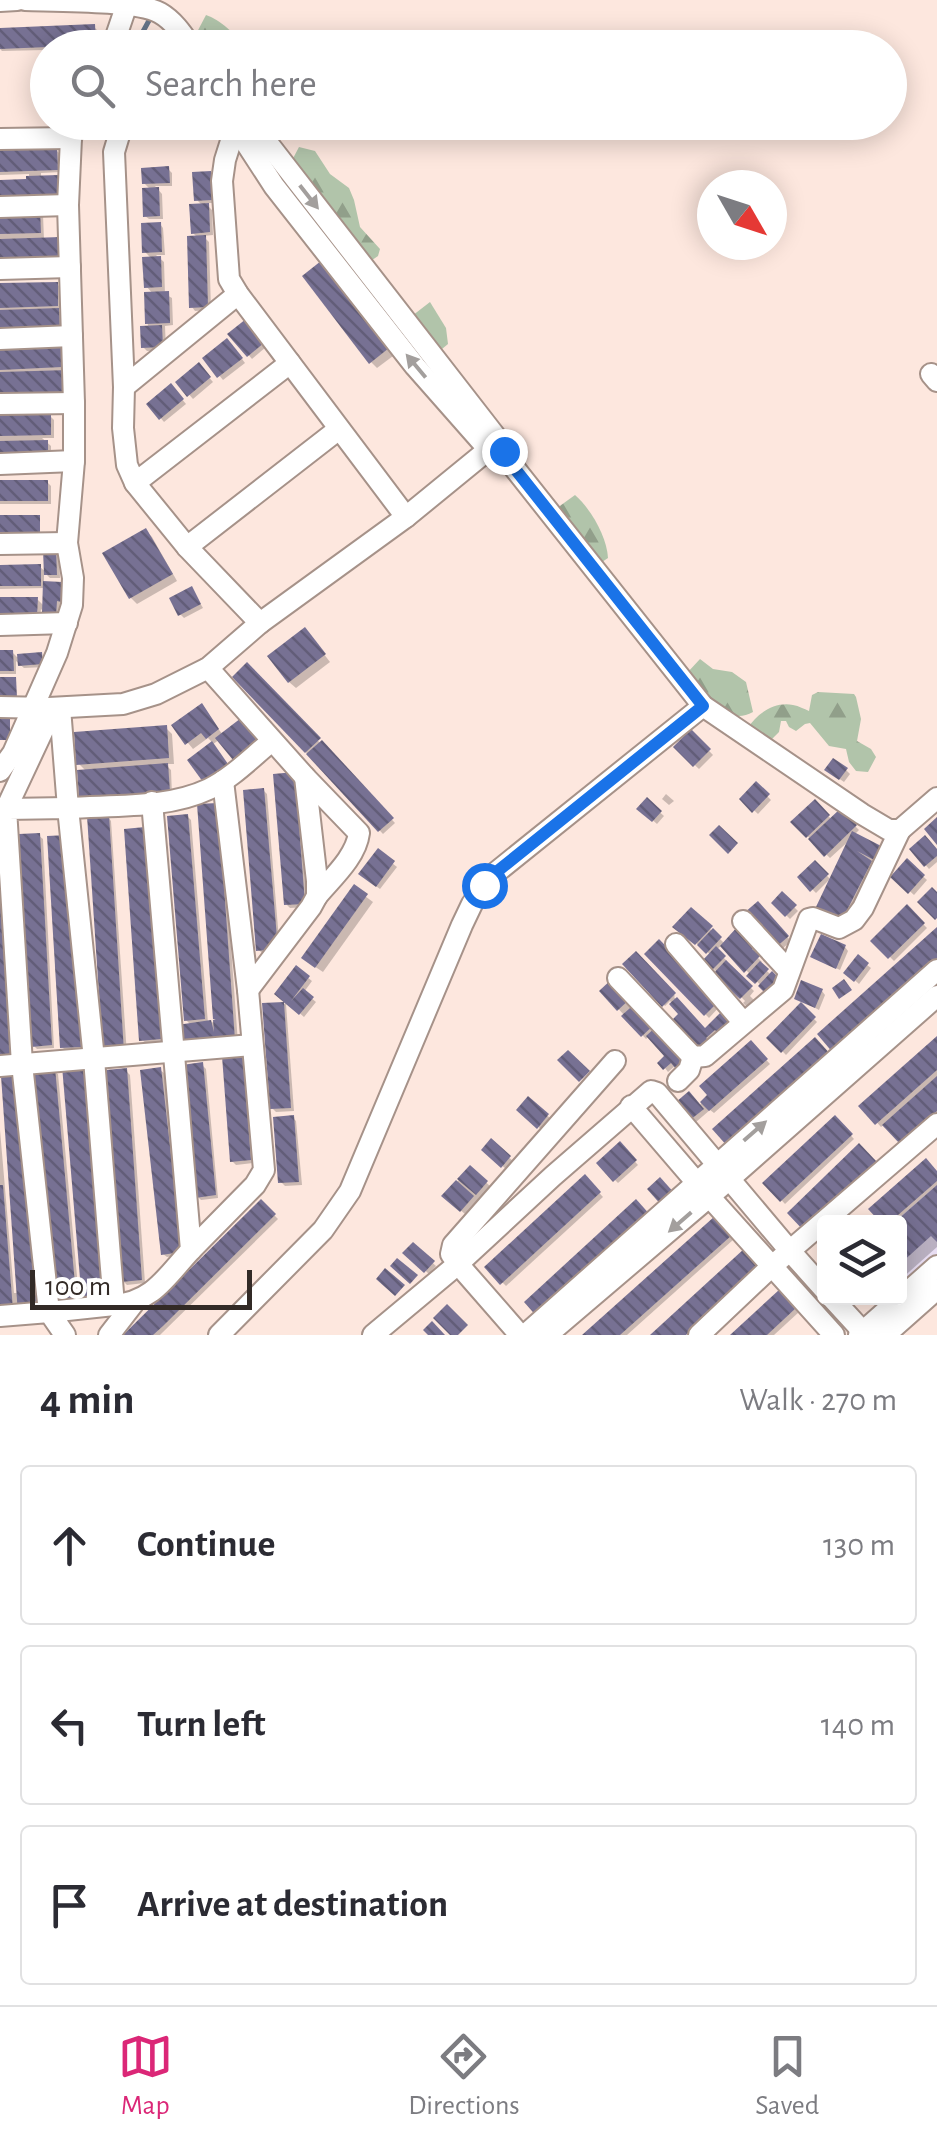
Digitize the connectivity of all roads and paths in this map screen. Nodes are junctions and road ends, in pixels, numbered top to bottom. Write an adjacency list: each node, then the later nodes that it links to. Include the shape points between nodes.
1 (17, 0): 3 (street)
2 (25, 0): 4 (street)
3 (0, 2)
4 (127, 4): 5 (street); 6 (street)
5 (160, 12)
6 (118, 30)
7 (30, 135): 8 (street)
8 (0, 139)
9 (74, 140): 13 (street)
10 (118, 140): 21 (street)
11 (232, 140): 17 (street, via 222,182 229,280)
12 (246, 140): 25 (street, via 274,186 416,366)
13 (68, 205): 14 (street); 15 (street)
14 (0, 207)
15 (70, 267): 16 (street); 18 (street)
16 (0, 268)
17 (238, 294): 20 (street); 21 (street)
18 (72, 336): 19 (street); 22 (street)
19 (0, 339)
20 (290, 363): 24 (street); 28 (street)
21 (124, 387): 28 (street, via 122,428)
22 (74, 403): 23 (street); 26 (street)
23 (0, 404)
24 (339, 429): 29 (street); 32 (street)
25 (499, 450): 29 (street); 37 (street)
26 (74, 462): 27 (street); 30 (street)
27 (0, 464)
28 (136, 484): 32 (street)
29 (406, 516): 34 (street)
30 (66, 543): 31 (street); 33 (street, via 73,578)
31 (0, 544)
32 (186, 547): 34 (street)
33 (67, 623): 35 (street); 39 (street)
34 (260, 623): 36 (street)
35 (0, 624)
36 (208, 668): 39 (street, via 123,704); 40 (street)
37 (703, 706): 48 (street, via 878,824); 87 (street, via 484,885 350,1191 323,1230)
38 (0, 708): 39 (street)
39 (47, 708): 41 (street); 46 (street); 47 (street)
40 (272, 740): 42 (street); 43 (street)
41 (0, 771)
42 (305, 777): 49 (street); 49 (street, via 359,833)
43 (223, 781): 45 (street, via 193,796); 55 (street)
44 (937, 798): 48 (street)
45 (152, 802): 46 (street); 59 (street)
46 (68, 808): 47 (street); 61 (street)
47 (3, 813): 63 (street)
48 (900, 830): 53 (street, via 854,920 839,928 809,920)
49 (317, 896): 55 (street)
50 (743, 921): 53 (street)
51 (676, 944): 57 (street)
52 (937, 970): 65 (street)
53 (788, 972): 57 (street, via 780,994)
54 (618, 978): 60 (street)
55 (248, 990): 58 (street)
56 (937, 996): 65 (street)
57 (744, 1022): 60 (street, via 706,1056)
58 (252, 1045): 59 (street); 73 (street, via 263,1175)
59 (174, 1052): 61 (street); 73 (street)
60 (692, 1057): 66 (street)
61 (94, 1059): 63 (street); 80 (street)
62 (615, 1060): 69 (street)
63 (22, 1064): 64 (street); 82 (street)
64 (0, 1066)
65 (840, 1068): 70 (street)
66 (678, 1082)
67 (631, 1106): 70 (street, via 657,1093); 71 (street); 72 (street)
68 (937, 1124): 74 (street)
69 (534, 1154): 71 (street); 75 (street, via 453,1245)
70 (724, 1171): 72 (street); 74 (street)
71 (553, 1176): 75 (street)
72 (703, 1190): 76 (street); 89 (street); 90 (street, one-way to 90)
73 (191, 1250): 80 (street, via 144,1299)
74 (790, 1251): 76 (street); 78 (street)
75 (458, 1264): 88 (street); 89 (street)
76 (772, 1266): 91 (street); 92 (street)
77 (937, 1266): 84 (street)
78 (817, 1281)
79 (937, 1289): 93 (street)
80 (123, 1304): 82 (street); 86 (street)
81 (838, 1305): 84 (street)
82 (49, 1312): 83 (street); 85 (street)
83 (0, 1316)
84 (863, 1334)
85 (65, 1335)
86 (109, 1335)
87 (219, 1335)
88 (373, 1335)
89 (522, 1335)
90 (548, 1335)
91 (699, 1335)
92 (834, 1335)
93 (885, 1335)

